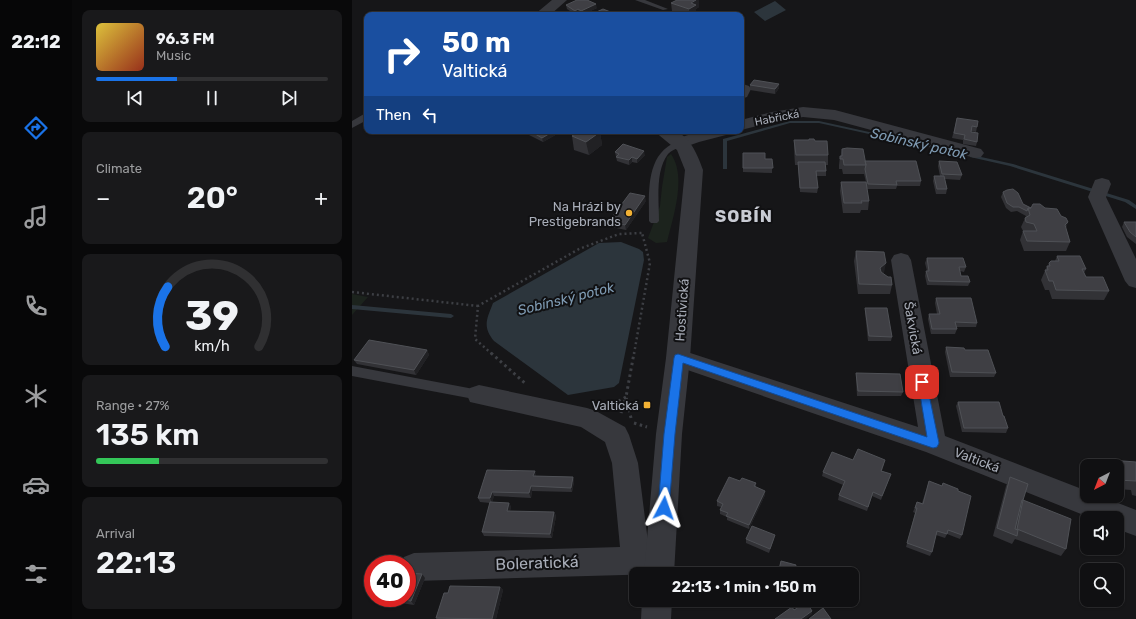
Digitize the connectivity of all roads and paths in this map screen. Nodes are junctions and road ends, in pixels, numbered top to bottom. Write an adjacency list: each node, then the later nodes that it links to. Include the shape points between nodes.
1 (560, 0): 4 (street)
2 (638, 0): 3 (lane)
3 (665, 9)
4 (546, 12)
5 (364, 118): 7 (lane)
6 (744, 124): 10 (street, Habřická, via 803,112 835,115)
7 (352, 125)
8 (708, 134): 9 (street, via 693,138)
9 (672, 137): 12 (lane, via 654,180); 18 (street, Hostivická, via 690,157 694,170)
10 (976, 153)
11 (1099, 190): 15 (street)
12 (654, 221): 13 (path)
13 (642, 233): 17 (path, via 619,234 580,248); 22 (path, via 650,263)
14 (901, 260): 26 (street, Šakvická)
15 (1136, 281)
16 (352, 292): 17 (path)
17 (478, 306): 20 (path, via 475,339)
18 (678, 358): 24 (street, Hostivická); 26 (street, Valtická)
19 (352, 371): 21 (lane)
20 (531, 387)
21 (479, 395): 23 (street)
22 (626, 397): 23 (path); 24 (path, via 632,423); 25 (path)
23 (587, 418): 25 (street)
24 (669, 434): 30 (street, Hostivická)
25 (616, 435): 30 (street)
26 (933, 443): 27 (street, Valtická)
27 (1136, 523)
28 (416, 567): 29 (street, Boleratická)
29 (629, 567)
30 (651, 567)
31 (657, 607): 32 (street)
32 (656, 619)

